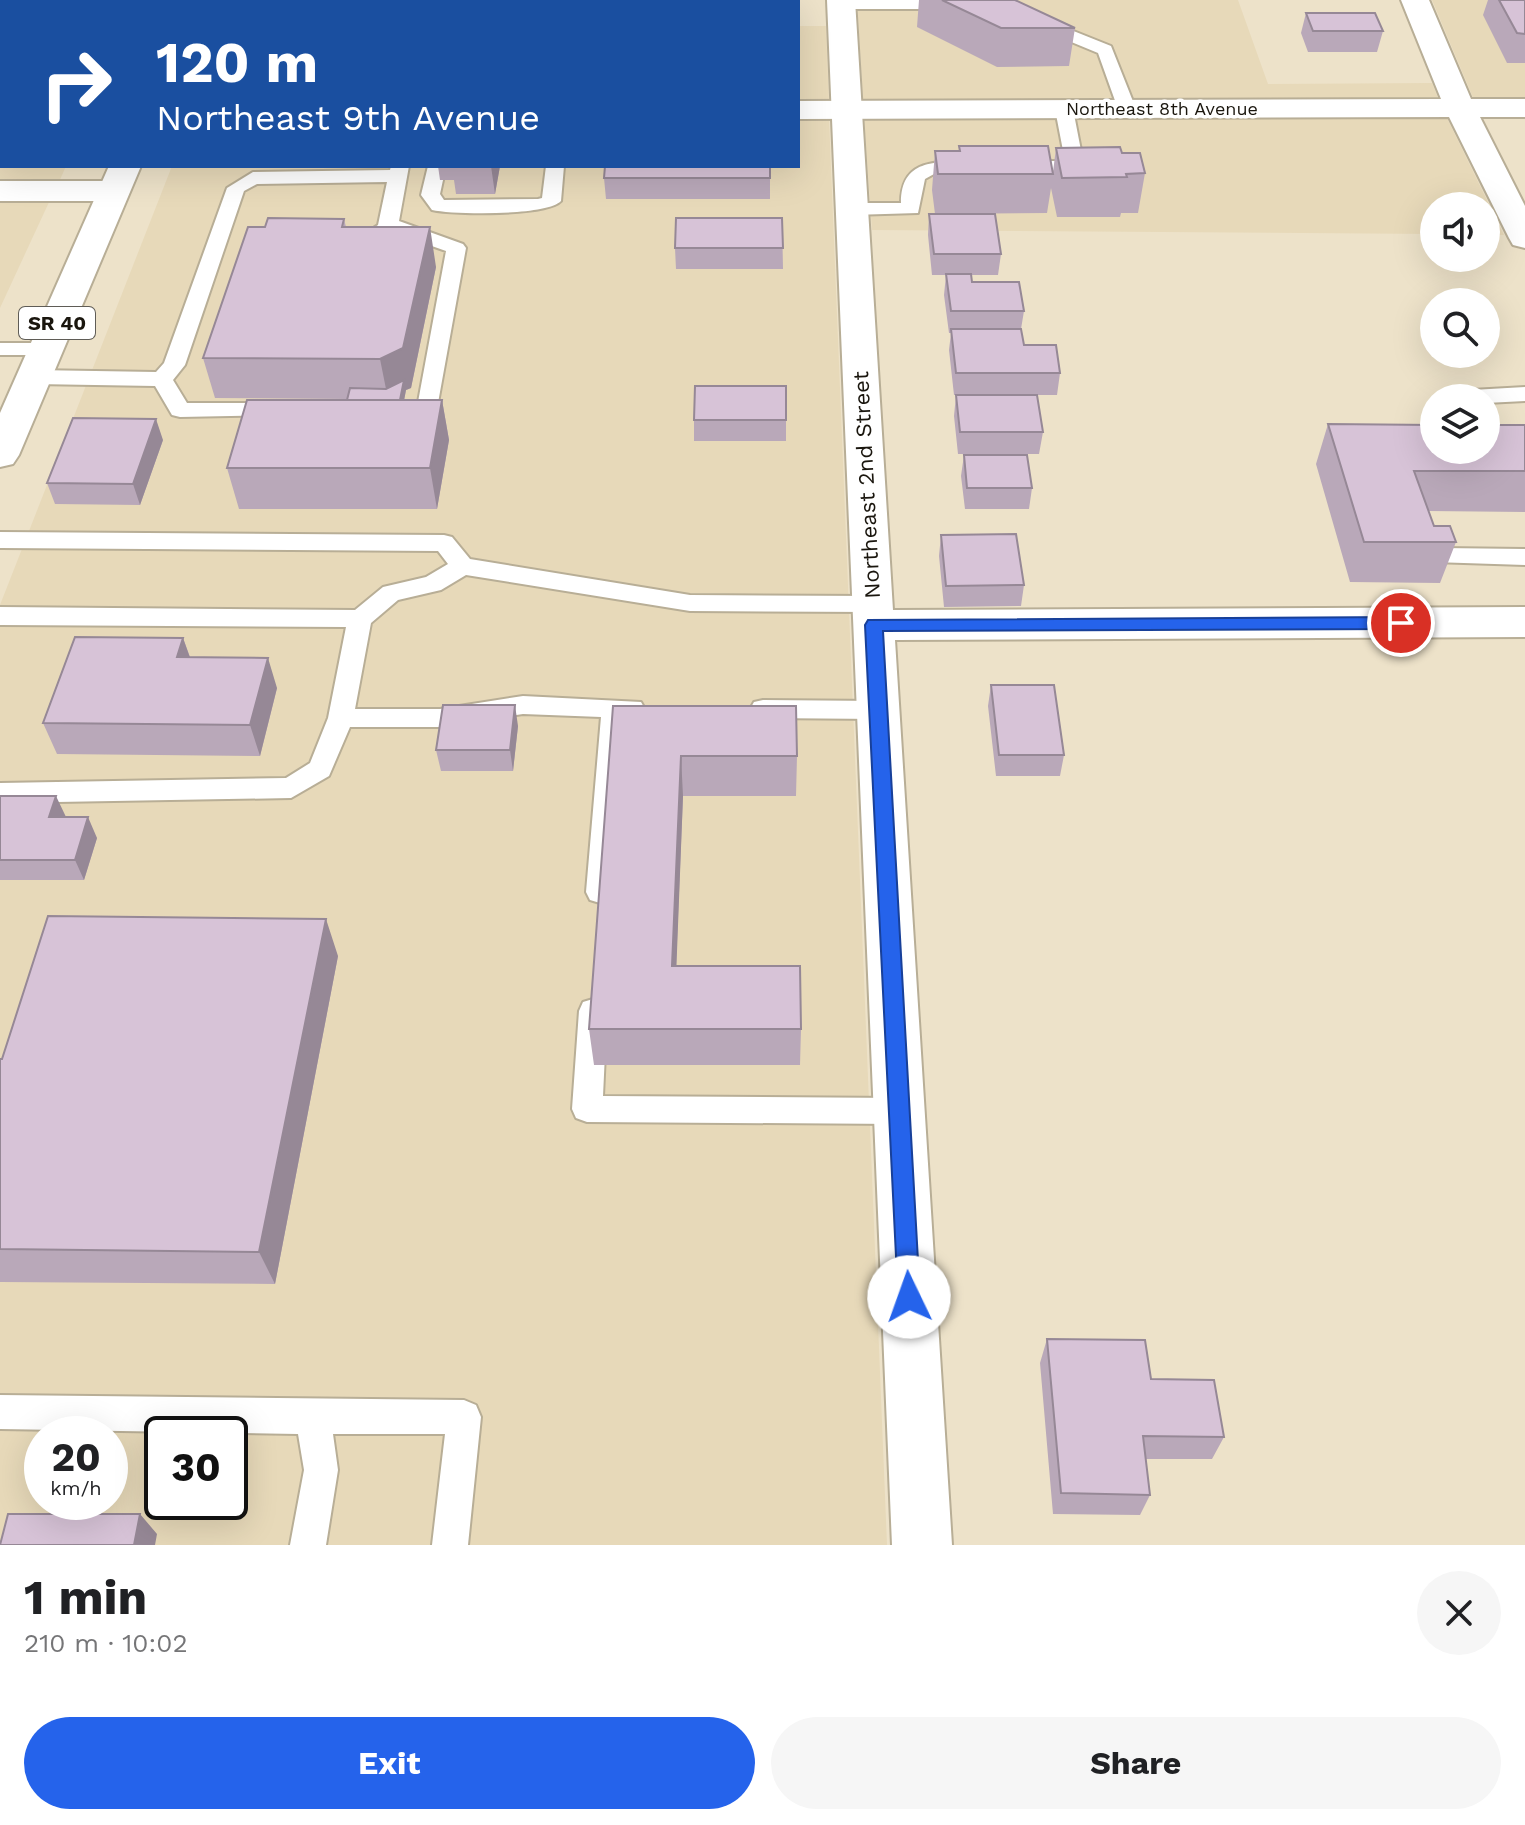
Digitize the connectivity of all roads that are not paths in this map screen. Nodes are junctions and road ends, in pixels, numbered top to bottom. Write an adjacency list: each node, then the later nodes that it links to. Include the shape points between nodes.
1 (1415, 0): 5 (street)
2 (841, 2): 3 (lane); 10 (street, Northeast 2nd Street)
3 (980, 4)
4 (1022, 16): 8 (lane, via 1105,50)
5 (1460, 108): 6 (street, Northeast 8th Avenue); 8 (street, Northeast 8th Avenue); 19 (street)
6 (1525, 108)
7 (1064, 109): 8 (street, Northeast 8th Avenue); 10 (street, Northeast 8th Avenue); 16 (lane, via 1082,166 936,168 917,174 909,186 911,209)
8 (1127, 109)
9 (800, 110): 10 (street, Northeast 8th Avenue)
10 (846, 110): 16 (street, Northeast 2nd Street)
11 (437, 168): 12 (lane, via 430,195 439,206 540,205 551,201)
12 (555, 168)
13 (399, 171): 17 (lane); 22 (lane, via 253,178 236,188 228,231 174,365)
14 (119, 178): 15 (street); 21 (street, SR 40)
15 (0, 191)
16 (852, 209): 32 (street, Northeast 2nd Street)
17 (388, 224): 18 (lane, via 387,231); 26 (lane, via 456,248 428,409)
18 (357, 231)
19 (1525, 238)
20 (0, 349): 21 (lane)
21 (40, 363): 22 (lane); 27 (street, SR 40)
22 (162, 379): 25 (lane, via 180,410)
23 (1525, 394): 24 (lane)
24 (1500, 395)
25 (304, 409)
26 (382, 409)
27 (1, 449)
28 (0, 540): 31 (lane, via 444,543)
29 (1441, 556): 30 (lane)
30 (1525, 557)
31 (463, 566): 32 (lane, via 690,603); 34 (lane, via 433,584 391,593)
32 (873, 614): 35 (street); 39 (street, Northeast 2nd Street)
33 (0, 616): 34 (lane)
34 (360, 619): 40 (lane)
35 (1525, 622)
36 (614, 708): 37 (lane); 40 (lane, via 523,705 440,718); 42 (lane)
37 (655, 709)
38 (743, 709): 39 (lane)
39 (879, 710): 44 (street, Northeast 2nd Street)
40 (341, 718): 41 (lane, via 320,769 291,788)
41 (0, 793)
42 (598, 925)
43 (594, 986): 44 (lane, via 587,1109)
44 (899, 1111): 49 (street, Northeast 2nd Street)
45 (0, 1412): 46 (lane)
46 (313, 1417): 47 (lane, via 321,1470); 48 (lane, via 464,1417)
47 (308, 1545)
48 (450, 1545)
49 (922, 1545)

